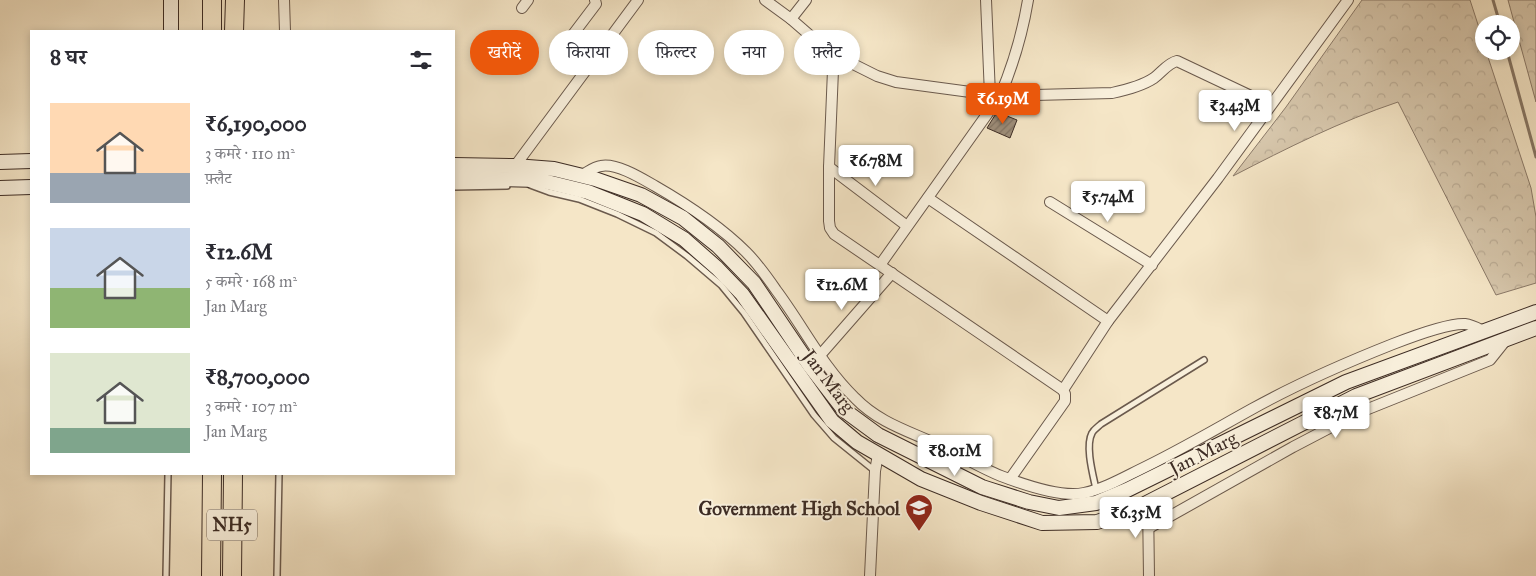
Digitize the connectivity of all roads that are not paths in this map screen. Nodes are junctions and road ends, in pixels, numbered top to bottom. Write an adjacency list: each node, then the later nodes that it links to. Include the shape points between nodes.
1 (171, 0): 13 (main road)
2 (212, 0): 14 (highway)
3 (235, 0): 15 (highway)
4 (284, 0): 16 (street)
5 (595, 0): 17 (street, via 596,4)
6 (638, 0): 27 (street)
7 (765, 0): 12 (street)
8 (806, 0): 12 (street)
9 (986, 0): 21 (street)
10 (1028, 0): 21 (street, via 1012,68)
11 (1348, 0): 22 (street)
12 (791, 19): 18 (street)
13 (171, 30)
14 (212, 30)
15 (234, 30)
16 (285, 30)
17 (577, 30)
18 (804, 30)
19 (860, 68): 21 (street, via 896,82)
20 (833, 75): 26 (street)
21 (995, 96): 22 (street, via 1112,93 1152,79 1177,61); 32 (street)
22 (1270, 105): 36 (street)
23 (30, 161): 24 (main road)
24 (0, 162)
25 (455, 165): 27 (main road, Jan Marg)
26 (829, 167): 34 (street); 35 (street, via 830,228)
27 (512, 177): 28 (main road, Jan Marg); 30 (lane); 44 (main road, Jan Marg, via 554,169 595,178 641,195 683,218 718,246 754,283); 46 (main road, Jan Marg, via 588,192 643,214 684,239 742,294 832,421); 47 (lane, via 617,214 656,233 687,256 721,285 744,313 814,415 834,438)
28 (455, 178)
29 (30, 187): 31 (main road)
30 (455, 187)
31 (0, 188)
32 (928, 198): 34 (street); 39 (street)
33 (1050, 202): 36 (street)
34 (907, 226): 35 (street)
35 (880, 265): 37 (street)
36 (1152, 265): 39 (street)
37 (892, 273): 44 (street); 45 (street)
38 (1532, 314): 41 (main road, Jan Marg)
39 (1108, 321): 45 (street)
40 (1535, 328): 42 (main road, Jan Marg)
41 (1485, 332): 44 (main road, Jan Marg, via 1346,382 1096,503 1059,508 982,487 878,435 844,410); 53 (street, via 1462,324 1443,328 1350,361 1255,407 1175,452)
42 (1508, 339): 54 (main road, Jan Marg, via 1356,396); 55 (street, via 1490,360 1358,413)
43 (1204, 360): 53 (lane, via 1092,432 1090,461)
44 (815, 361): 52 (street, via 874,414 899,429)
45 (1063, 390): 52 (street, via 1065,401)
46 (878, 455): 47 (street); 54 (main road, Jan Marg, via 921,479 1042,523 1097,522)
47 (875, 472): 60 (street)
48 (168, 475): 56 (lane)
49 (212, 475): 57 (highway, NH5 / NH5)
50 (233, 475): 58 (highway, NH5 / NH5)
51 (279, 475): 59 (lane)
52 (1010, 479): 53 (street, via 1056,492 1082,494)
53 (1096, 489)
54 (1148, 502): 55 (street)
55 (1149, 528): 61 (street)
56 (166, 576)
57 (211, 576)
58 (232, 576)
59 (278, 576)
60 (870, 576)
61 (1149, 576)

